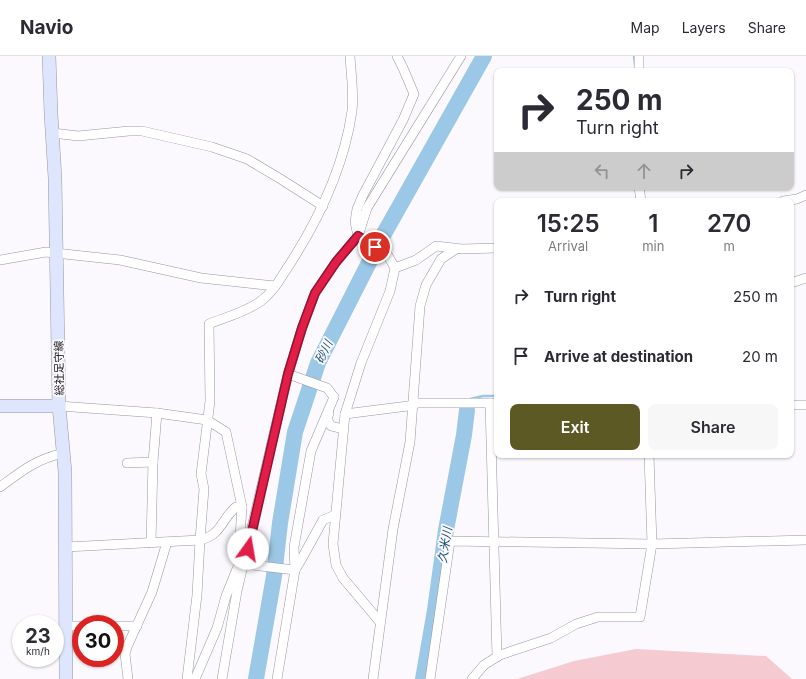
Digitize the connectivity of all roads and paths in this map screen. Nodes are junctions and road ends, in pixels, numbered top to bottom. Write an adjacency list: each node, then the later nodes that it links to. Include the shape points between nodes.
1 (49, 56): 7 (main road, 総社足守線)
2 (350, 56): 10 (street, via 352,109 349,127)
3 (397, 56): 11 (street, via 414,94 357,209 355,222)
4 (461, 56): 11 (street, via 367,208)
5 (639, 56): 6 (street)
6 (639, 68)
7 (53, 133): 10 (street, via 78,136 142,131 212,147 247,159); 14 (main road, 総社足守線)
8 (806, 195): 9 (street)
9 (794, 200)
10 (322, 206): 19 (street, via 303,244)
11 (361, 238): 16 (street, via 386,254); 20 (street, via 336,262 315,293)
12 (494, 248): 13 (street)
13 (456, 249): 16 (street, via 436,246 416,260); 23 (street, via 441,259 426,286 420,306)
14 (57, 253): 15 (street, via 46,252); 19 (street, via 120,260 201,278); 27 (main road, 総社足守線)
15 (0, 260)
16 (395, 268): 29 (street, via 390,291 361,363)
17 (806, 278): 18 (street)
18 (794, 282)
19 (275, 286): 30 (street, via 261,301 208,324 210,401)
20 (288, 374): 21 (street, via 327,388); 46 (street)
21 (334, 397): 31 (street, via 327,419 331,426); 47 (street, via 311,451 294,547)
22 (494, 403): 23 (street); 41 (street)
23 (413, 404): 29 (street); 48 (street, via 410,442)
24 (794, 405): 25 (street)
25 (806, 405)
26 (0, 406): 27 (main road)
27 (59, 406): 28 (street); 32 (main road, 総社足守線)
28 (157, 413): 30 (street); 34 (street)
29 (345, 414): 31 (street)
30 (207, 420): 37 (street, via 226,432); 39 (street, via 201,474 204,488)
31 (343, 428): 38 (street)
32 (63, 453): 36 (street, via 30,466); 45 (main road, 総社足守線)
33 (649, 458): 44 (street)
34 (153, 462): 35 (street); 43 (street)
35 (127, 463)
36 (0, 487)
37 (242, 507): 39 (street, via 236,506 219,530); 46 (street, via 239,552)
38 (335, 515): 47 (street, via 323,520); 48 (street, via 333,544 336,565 343,578)
39 (200, 540): 42 (street); 56 (street, via 197,595)
40 (806, 540): 44 (street)
41 (494, 541): 44 (street); 53 (street); 61 (street, via 450,541)
42 (167, 542): 43 (street); 52 (street, via 152,592)
43 (151, 543): 45 (street)
44 (652, 544): 53 (street, via 640,617 598,617 576,624 551,638)
45 (66, 547): 49 (main road, 総社足守線)
46 (244, 564): 47 (street); 57 (street, via 236,569 218,628); 58 (street)
47 (295, 570): 59 (street)
48 (380, 622): 60 (street)
49 (67, 626): 50 (street); 54 (main road, 総社足守線)
50 (72, 626)
51 (124, 626): 52 (street)
52 (138, 626): 55 (street, via 125,654)
53 (497, 657): 62 (street, via 484,665)
54 (66, 679)
55 (128, 679)
56 (187, 679)
57 (195, 679)
58 (222, 679)
59 (277, 679)
60 (373, 679)
61 (430, 679)
62 (472, 679)

